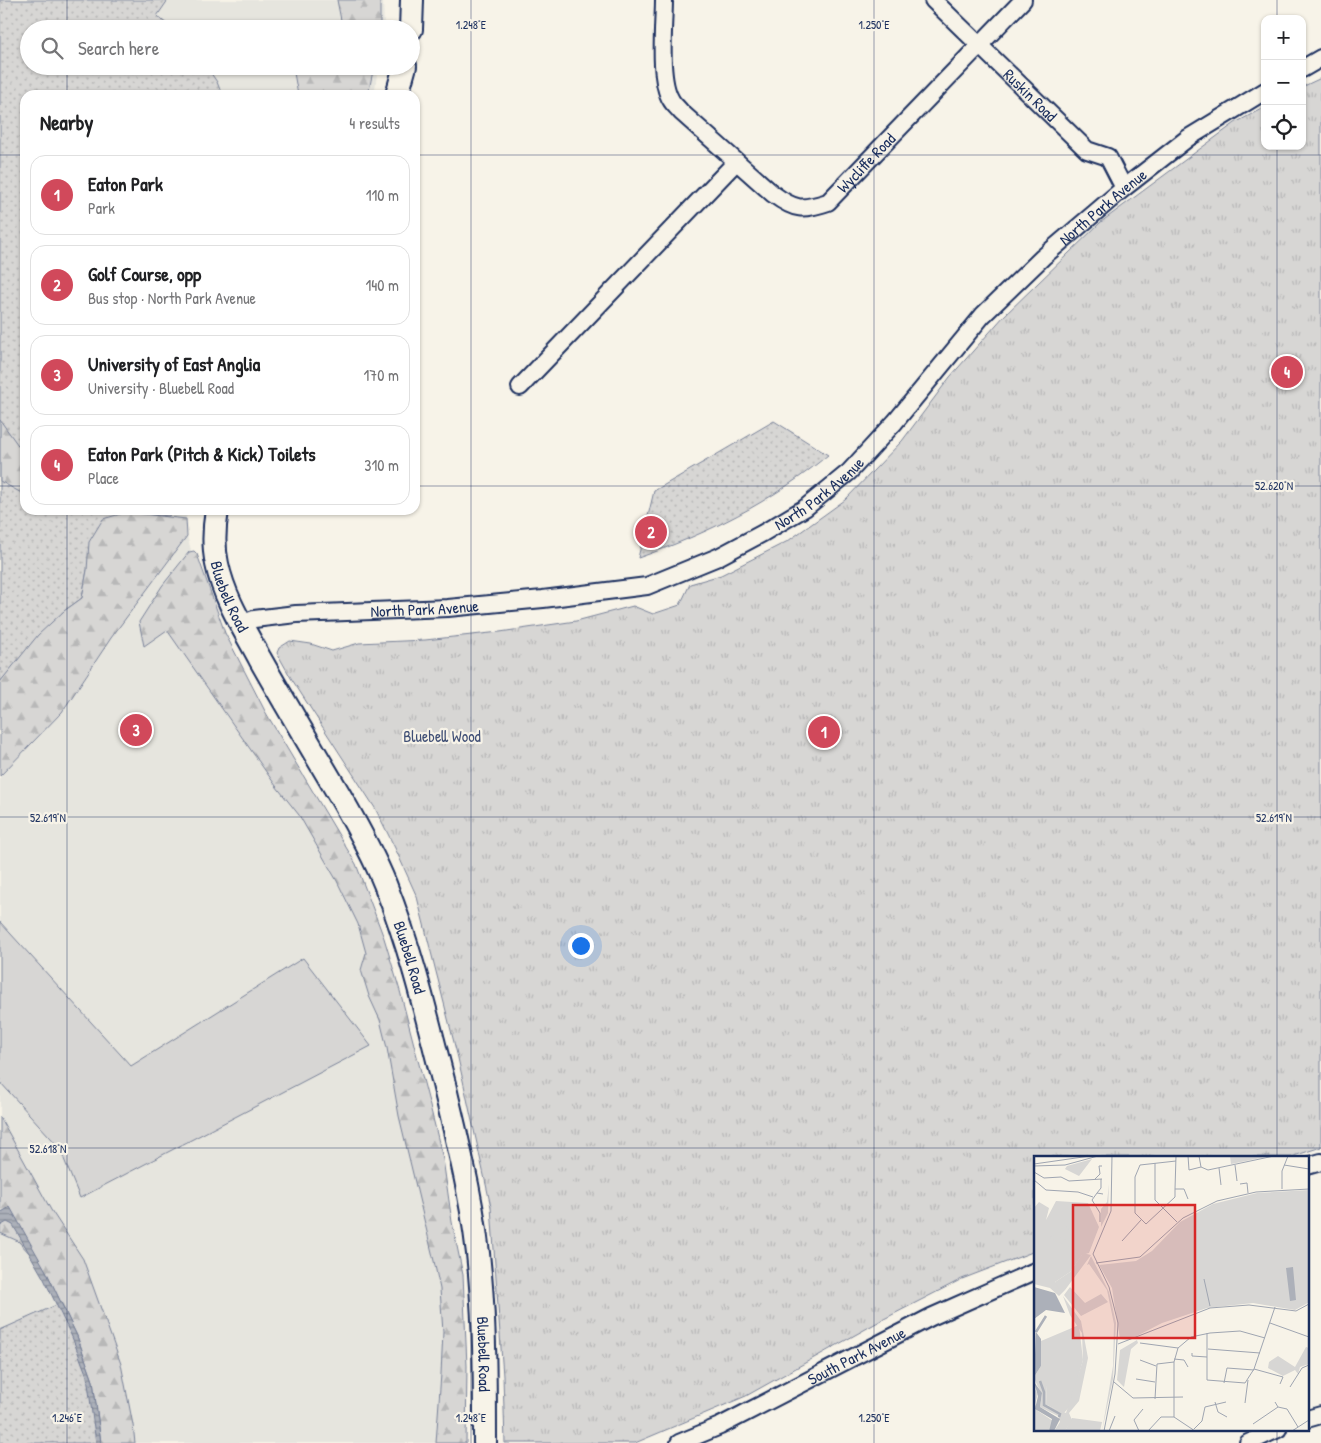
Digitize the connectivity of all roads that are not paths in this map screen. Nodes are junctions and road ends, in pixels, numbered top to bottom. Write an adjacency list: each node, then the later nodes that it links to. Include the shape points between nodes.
1 (412, 0): 5 (street)
2 (664, 0): 12 (street, Wycliffe Road, via 664,68 671,100)
3 (933, 0): 6 (street, Ruskin Road)
4 (1023, 0): 6 (street, Wycliffe Road)
5 (411, 20)
6 (979, 45): 12 (street, Wycliffe Road, via 828,202 806,209 787,204); 13 (street, Ruskin Road, via 1087,150 1108,157)
7 (1321, 58): 8 (street)
8 (1306, 67)
9 (402, 75): 10 (street)
10 (398, 90)
11 (1261, 93): 13 (street, North Park Avenue, via 1188,138)
12 (736, 162): 14 (street)
13 (1124, 188): 16 (street, North Park Avenue, via 1043,257 984,315 849,472 805,508 718,557 647,586 448,608 296,614)
14 (520, 387)
15 (216, 515): 16 (street, Bluebell Road, via 214,550 217,566)
16 (241, 624): 23 (street, Bluebell Road, via 358,828 385,882 408,949 452,1118 475,1230 483,1325)
17 (1321, 1162): 18 (street)
18 (1308, 1166)
19 (1034, 1271): 24 (street, South Park Avenue, via 931,1317 720,1426)
20 (1321, 1415): 21 (street)
21 (1308, 1419)
22 (1276, 1430): 25 (street)
23 (485, 1443)
24 (679, 1443)
25 (1248, 1443)

